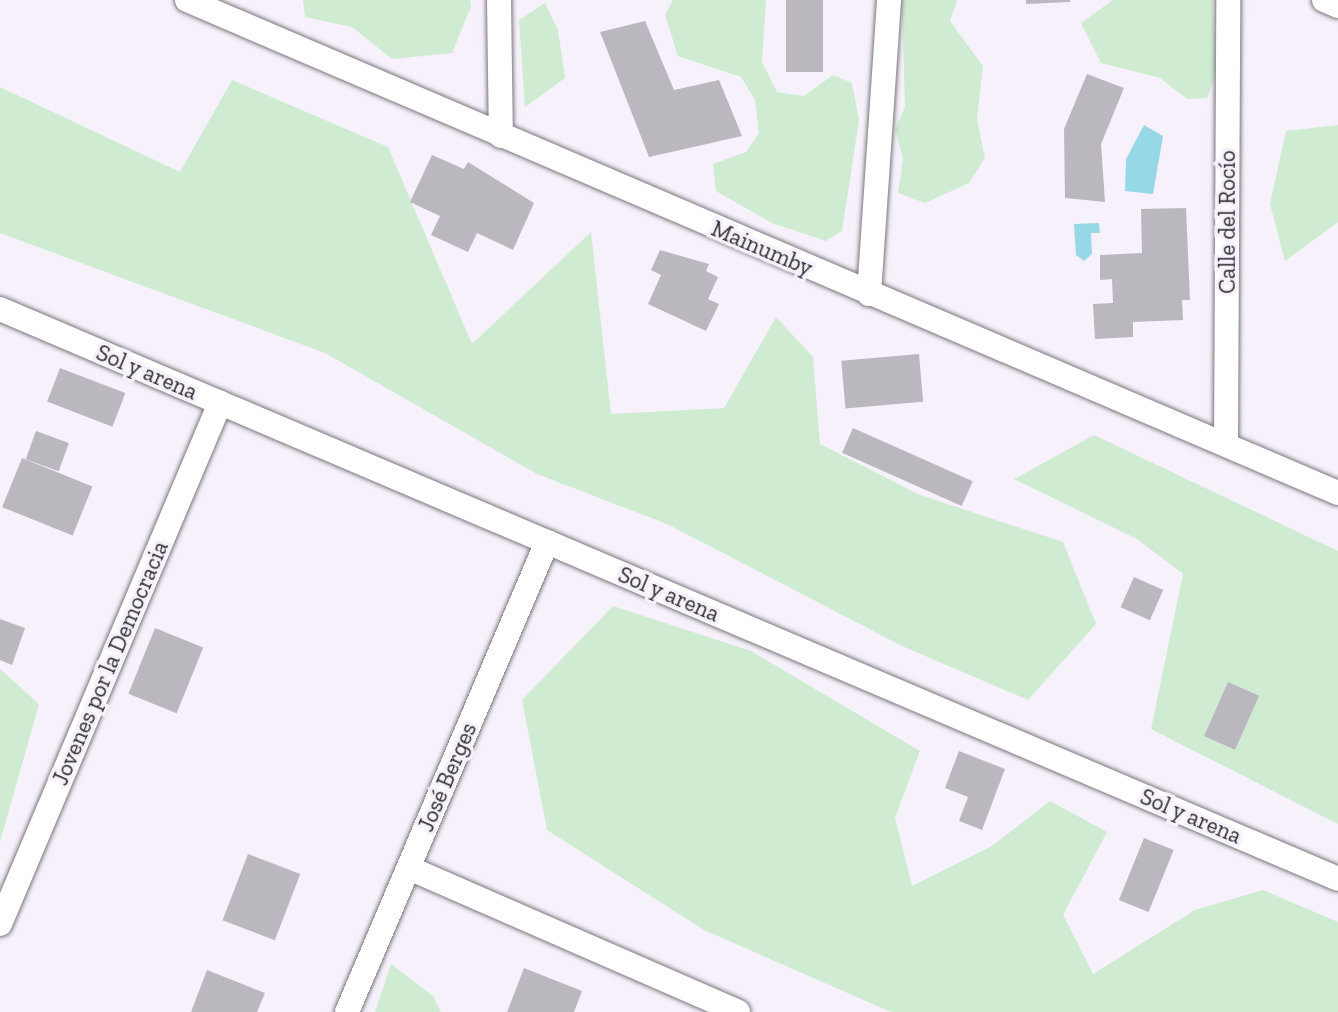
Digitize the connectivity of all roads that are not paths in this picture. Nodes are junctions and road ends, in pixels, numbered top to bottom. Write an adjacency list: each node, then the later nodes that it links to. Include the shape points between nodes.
1 (187, 0): 7 (street, Mainumby)
2 (499, 0): 7 (street)
3 (889, 0): 8 (street)
4 (1228, 0): 11 (street, Calle del Rocío)
5 (1324, 0): 6 (street)
6 (1338, 6)
7 (501, 135): 8 (street, Mainumby)
8 (869, 294): 11 (street, Mainumby)
9 (0, 309): 10 (street, Sol y arena)
10 (220, 403): 13 (street, Sol y arena); 16 (street, Jovenes por la Democracia)
11 (1226, 444): 12 (street, Mainumby)
12 (1338, 493)
13 (547, 542): 14 (street, José Berges); 15 (street, Sol y arena)
14 (408, 868): 17 (street, José Berges); 18 (street)
15 (1338, 879)
16 (0, 924)
17 (347, 1012)
18 (738, 1012)

